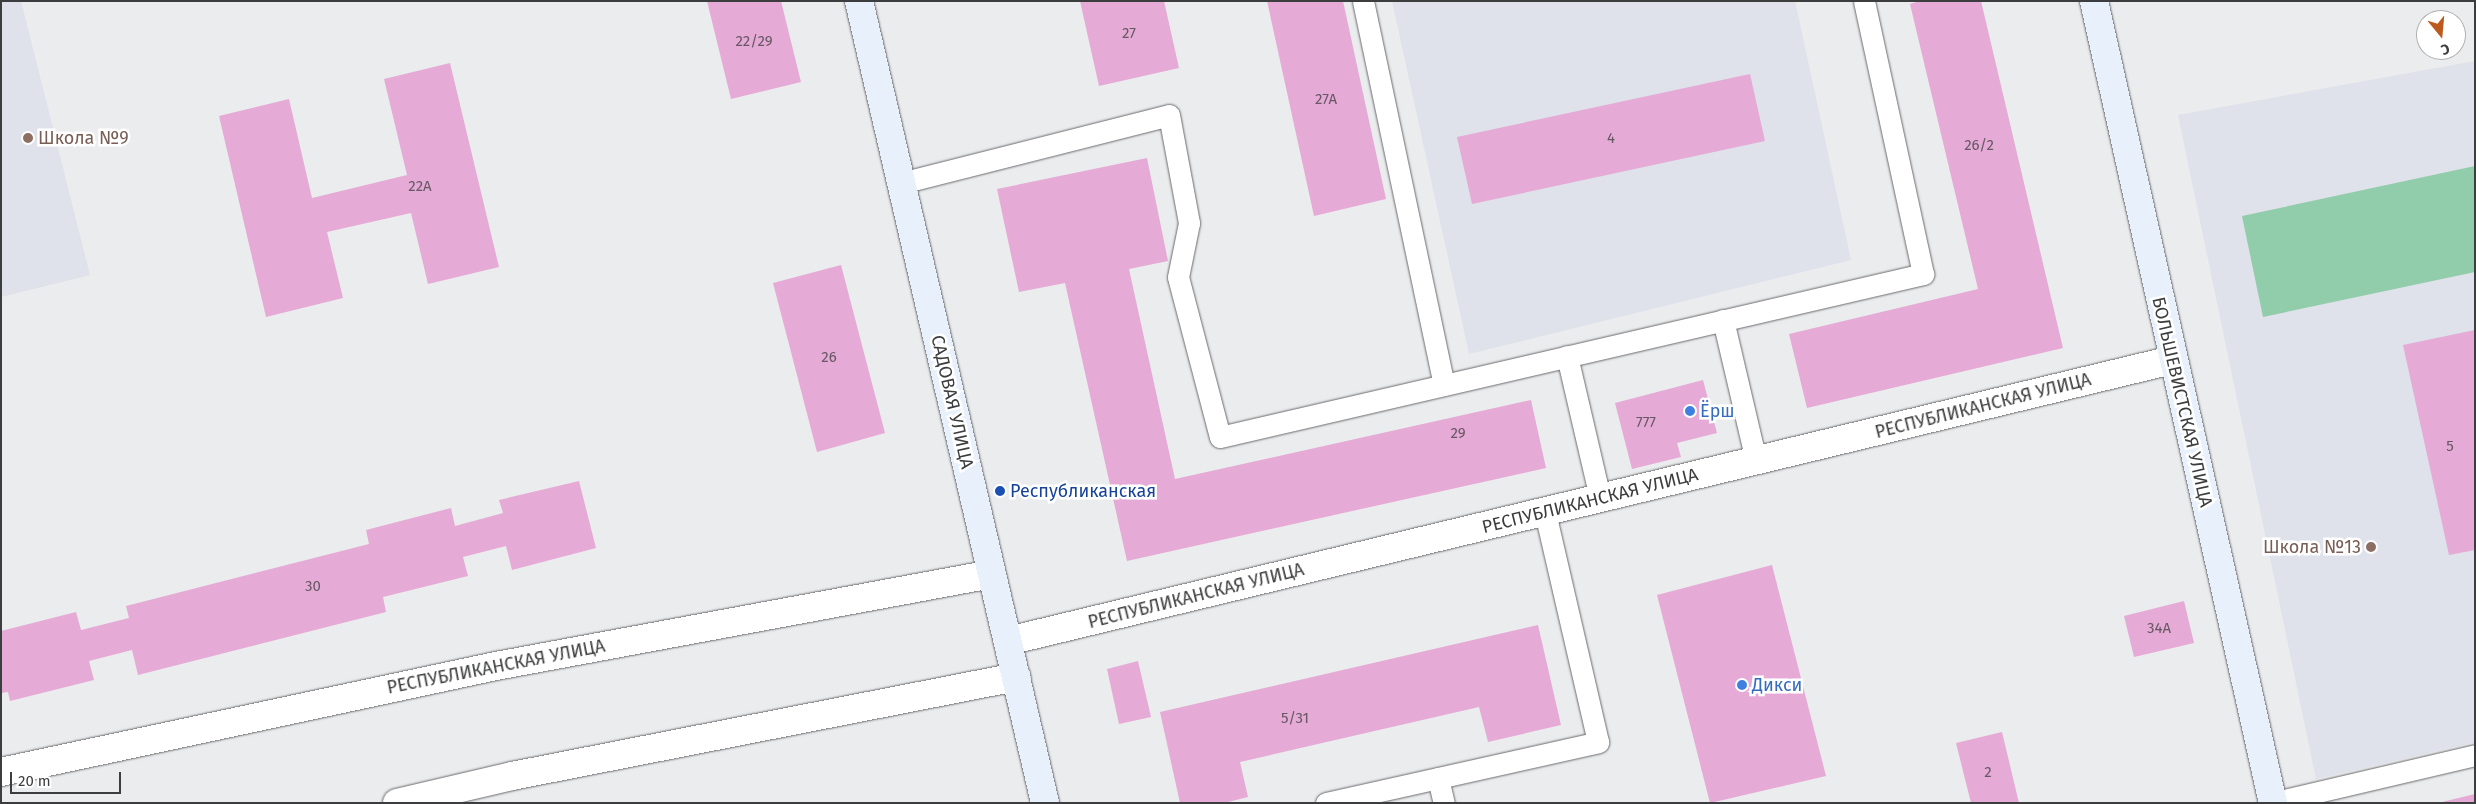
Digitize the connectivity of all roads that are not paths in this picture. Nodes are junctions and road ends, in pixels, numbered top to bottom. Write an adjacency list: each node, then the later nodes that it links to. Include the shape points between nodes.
1 (859, 1): 5 (street, САДОВАЯ УЛИЦА)
2 (1363, 1): 9 (lane)
3 (1864, 1): 6 (lane, via 1923,274)
4 (2094, 1): 8 (street, БОЛЬШЕВИСТСКАЯ УЛИЦА)
5 (902, 183): 9 (lane, via 1169,116 1188,223 1178,277 1220,437); 13 (street, САДОВАЯ УЛИЦА)
6 (1723, 320): 7 (lane); 10 (lane)
7 (1567, 356): 9 (lane); 11 (lane)
8 (2172, 360): 10 (street, РЕСПУБЛИКАНСКАЯ УЛИЦА); 23 (street, БОЛЬШЕВИСТСКАЯ УЛИЦА)
9 (1444, 385)
10 (1756, 460): 11 (street, РЕСПУБЛИКАНСКАЯ УЛИЦА)
11 (1600, 498): 12 (street, РЕСПУБЛИКАНСКАЯ УЛИЦА)
12 (1544, 512): 14 (street, РЕСПУБЛИКАНСКАЯ УЛИЦА); 18 (lane, via 1598,742)
13 (992, 574): 14 (street, САДОВАЯ УЛИЦА); 17 (street, РЕСПУБЛИКАНСКАЯ УЛИЦА, via 496,666)
14 (1008, 641): 15 (street, САДОВАЯ УЛИЦА)
15 (1016, 677): 19 (street, via 512,776); 20 (street, САДОВАЯ УЛИЦА)
16 (2475, 755): 23 (lane)
17 (1, 772)
18 (1438, 778): 21 (lane); 22 (lane)
19 (397, 803)
20 (1045, 803)
21 (1326, 803)
22 (1444, 803)
23 (2272, 803)

